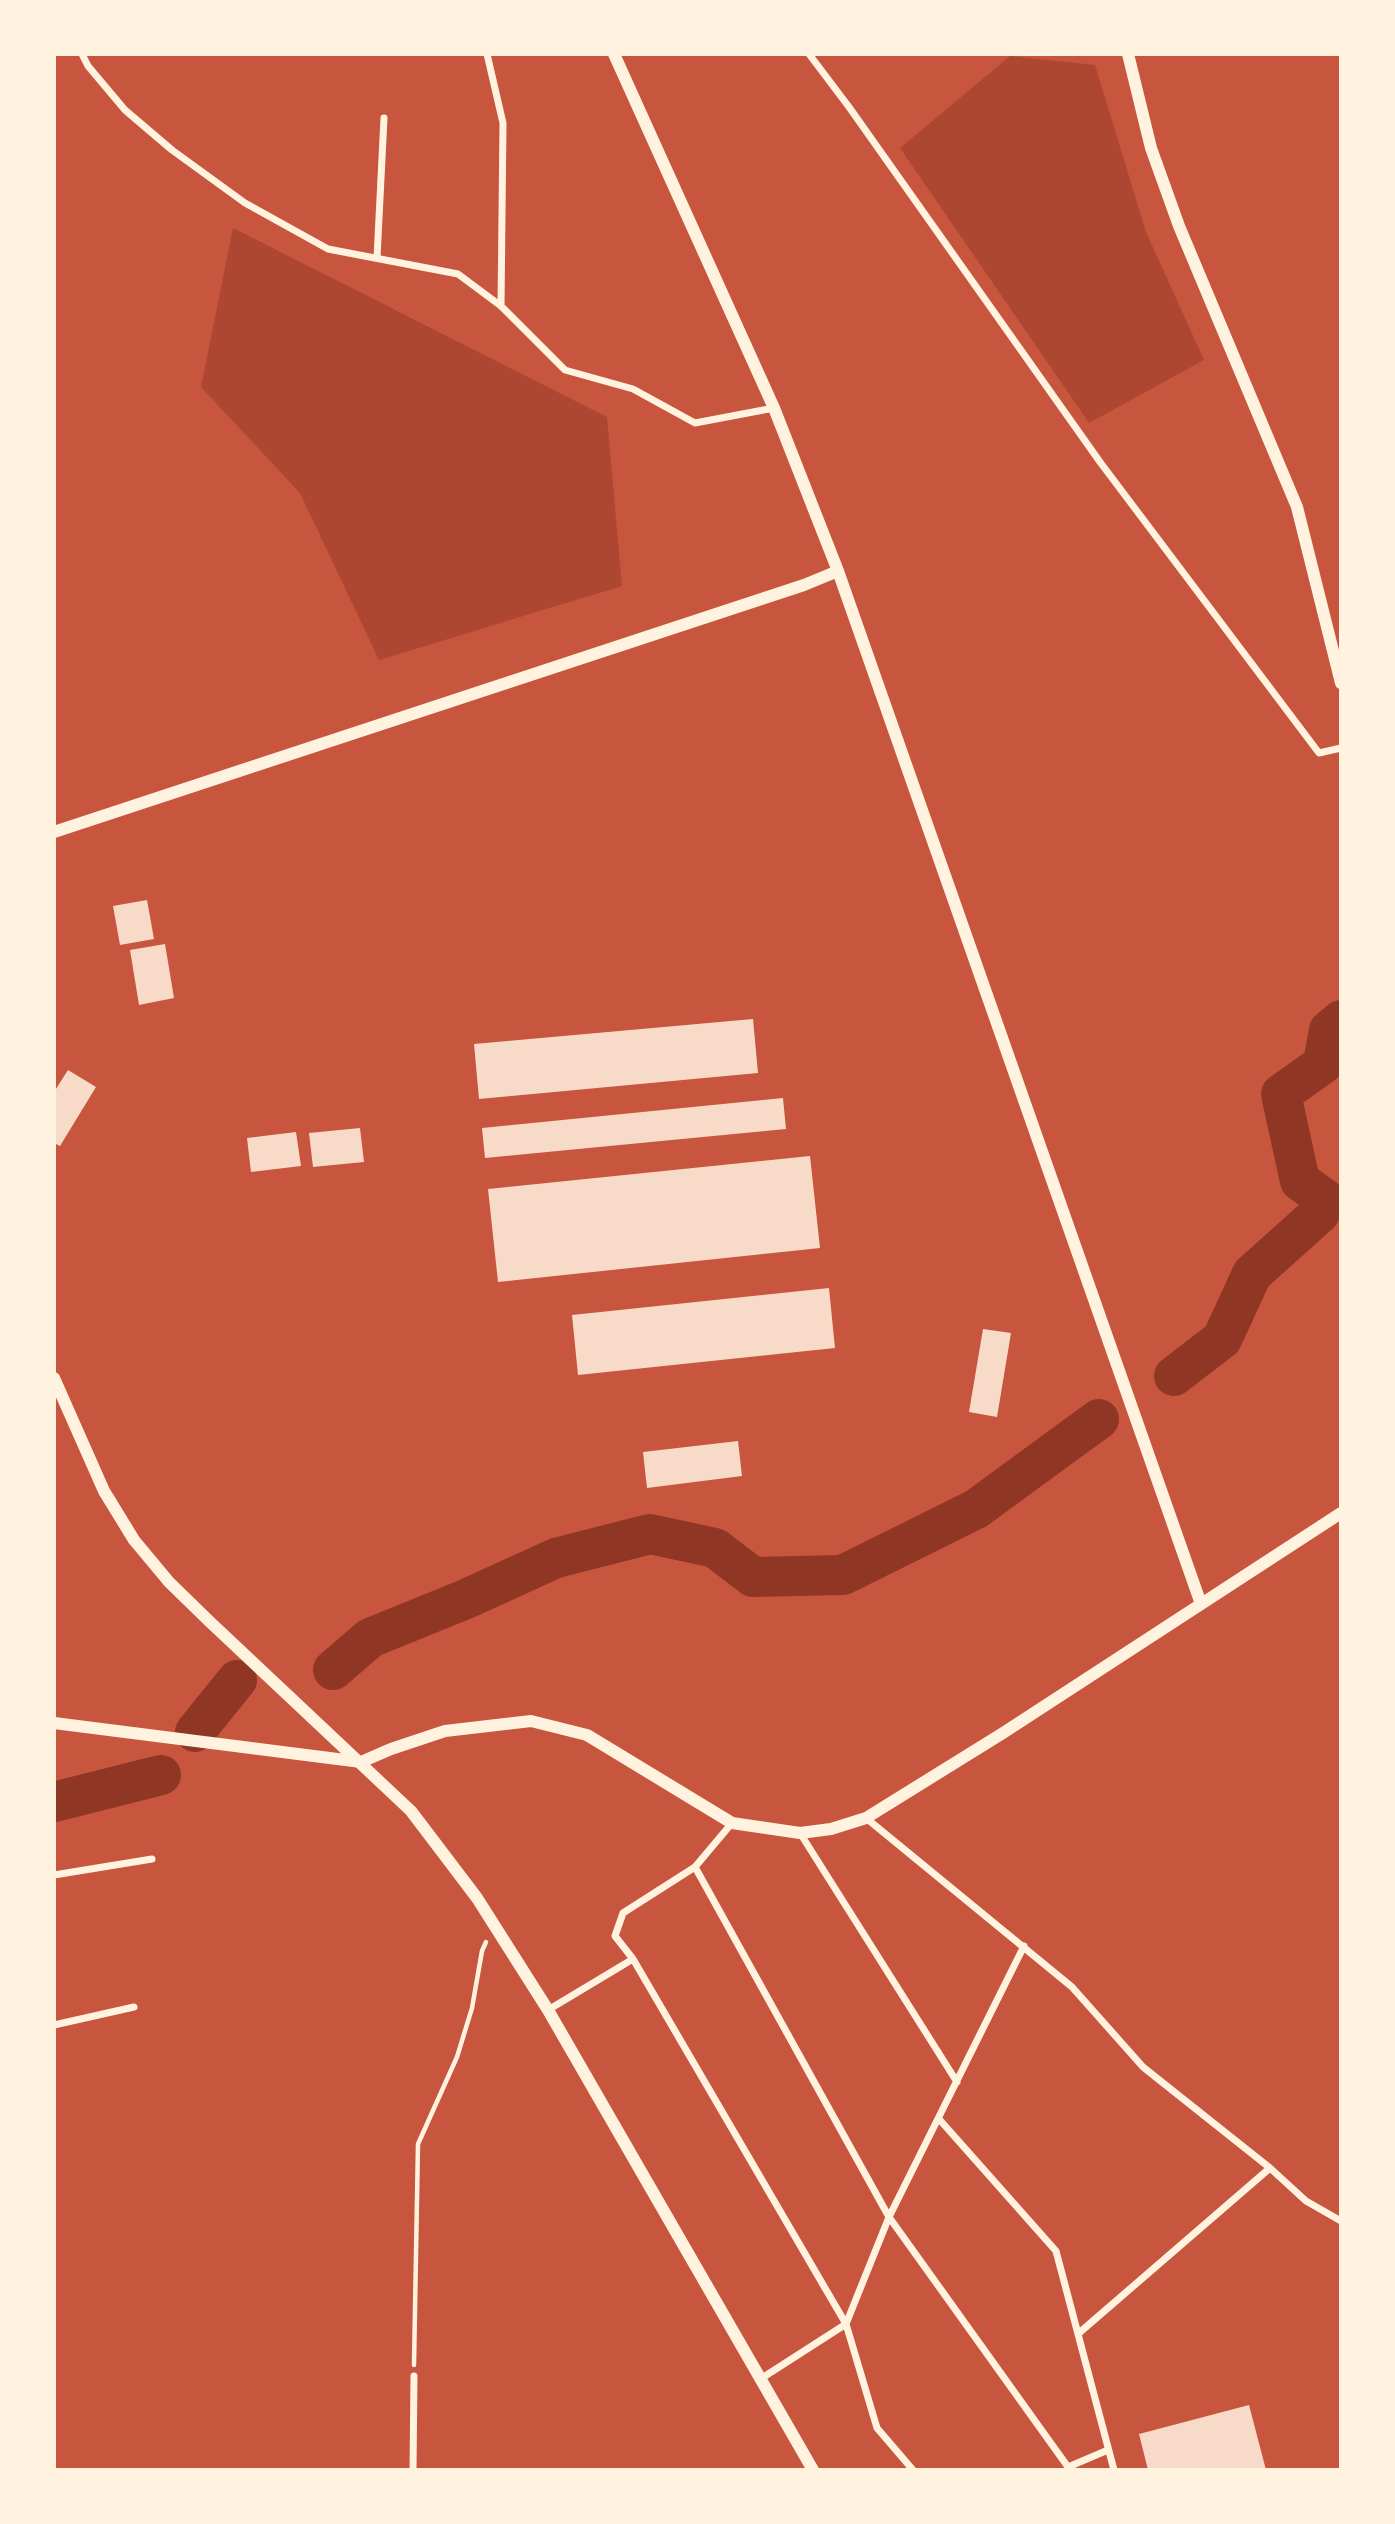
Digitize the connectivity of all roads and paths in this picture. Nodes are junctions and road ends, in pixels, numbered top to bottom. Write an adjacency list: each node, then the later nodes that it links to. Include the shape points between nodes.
1 (82, 54): 7 (street, via 125,110 245,203 328,249)
2 (487, 54): 8 (street, via 503,124)
3 (614, 54): 9 (street)
4 (809, 54): 12 (street, via 1100,462 1319,752)
5 (1128, 54): 11 (street, via 1151,148 1179,226 1297,507)
6 (384, 118): 7 (street)
7 (377, 258): 8 (street, via 458,274)
8 (502, 306): 9 (street, via 565,370 633,389 695,423)
9 (774, 408): 10 (street)
10 (838, 571): 13 (street); 16 (street)
11 (1341, 683)
12 (1341, 748)
13 (54, 832)
14 (54, 1378): 18 (street, via 104,1492 134,1539 209,1621)
15 (1341, 1513): 16 (street)
16 (1201, 1604): 19 (street)
17 (54, 1723): 18 (street)
18 (361, 1762): 20 (street, via 445,1731 531,1721 587,1735); 25 (street, via 411,1811)
19 (866, 1818): 21 (street); 26 (street)
20 (732, 1823): 21 (street); 23 (street)
21 (800, 1833): 31 (street)
22 (152, 1859): 24 (street)
23 (695, 1867): 27 (street, via 623,1913 615,1936); 34 (street)
24 (54, 1875)
25 (494, 1926): 29 (street); 38 (path, via 482,1951 457,2057 418,2144)
26 (1024, 1946): 31 (street); 33 (street, via 1072,1987 1143,2067)
27 (633, 1959): 29 (street); 36 (street)
28 (134, 2007): 30 (street)
29 (548, 2010): 39 (street)
30 (54, 2025)
31 (957, 2082): 32 (street)
32 (939, 2119): 34 (street); 37 (street, via 1056,2251)
33 (1270, 2168): 35 (street, via 1306,2201); 37 (street)
34 (889, 2217): 36 (street); 40 (street, via 1068,2467)
35 (1341, 2221)
36 (846, 2324): 39 (street); 43 (street, via 877,2428)
37 (1079, 2333): 40 (street)
38 (414, 2376): 41 (street)
39 (762, 2378): 42 (street)
40 (1108, 2450): 44 (street)
41 (413, 2470)
42 (813, 2470)
43 (913, 2470)
44 (1114, 2470)

